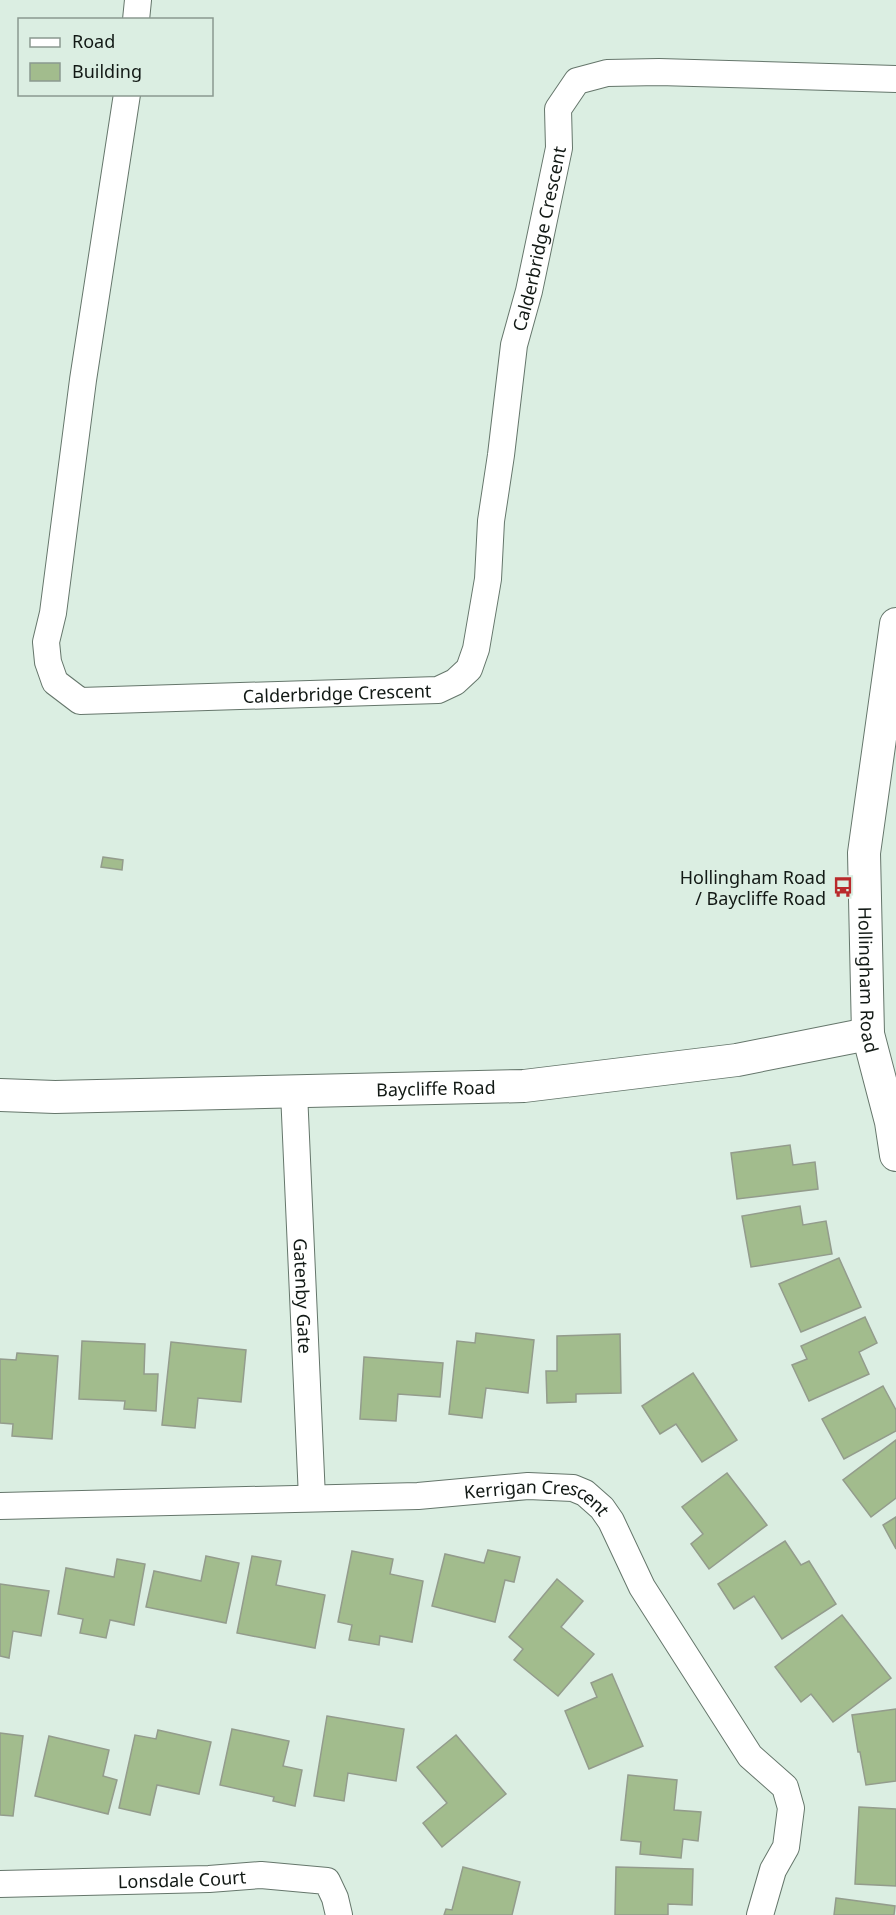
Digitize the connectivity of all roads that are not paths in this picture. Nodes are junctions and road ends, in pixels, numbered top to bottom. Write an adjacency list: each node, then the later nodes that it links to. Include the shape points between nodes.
1 (138, 0): 2 (street)
2 (136, 18)
3 (896, 79): 4 (street, Calderbridge Crescent, via 607,72 577,81 558,109 558,148 514,345 491,521 488,579 476,649 469,669 455,682 438,690 80,701 55,682 46,642)
4 (127, 96)
5 (896, 624): 6 (street, Hollingham Road, via 864,853)
6 (868, 1034): 7 (street, Baycliffe Road, via 737,1060 524,1086); 9 (street, Hollingham Road)
7 (294, 1092): 8 (street, Baycliffe Road); 10 (street, Gatenby Gate)
8 (0, 1095)
9 (896, 1155)
10 (312, 1498): 11 (street, Kerrigan Crescent); 14 (street, Kerrigan Crescent, via 418,1496 528,1486 573,1488 595,1501 611,1521 642,1587 750,1756 785,1787 791,1808 786,1847 773,1870)
11 (0, 1506)
12 (0, 1884): 13 (street, Lonsdale Court, via 261,1875 327,1881)
13 (339, 1915)
14 (760, 1915)

